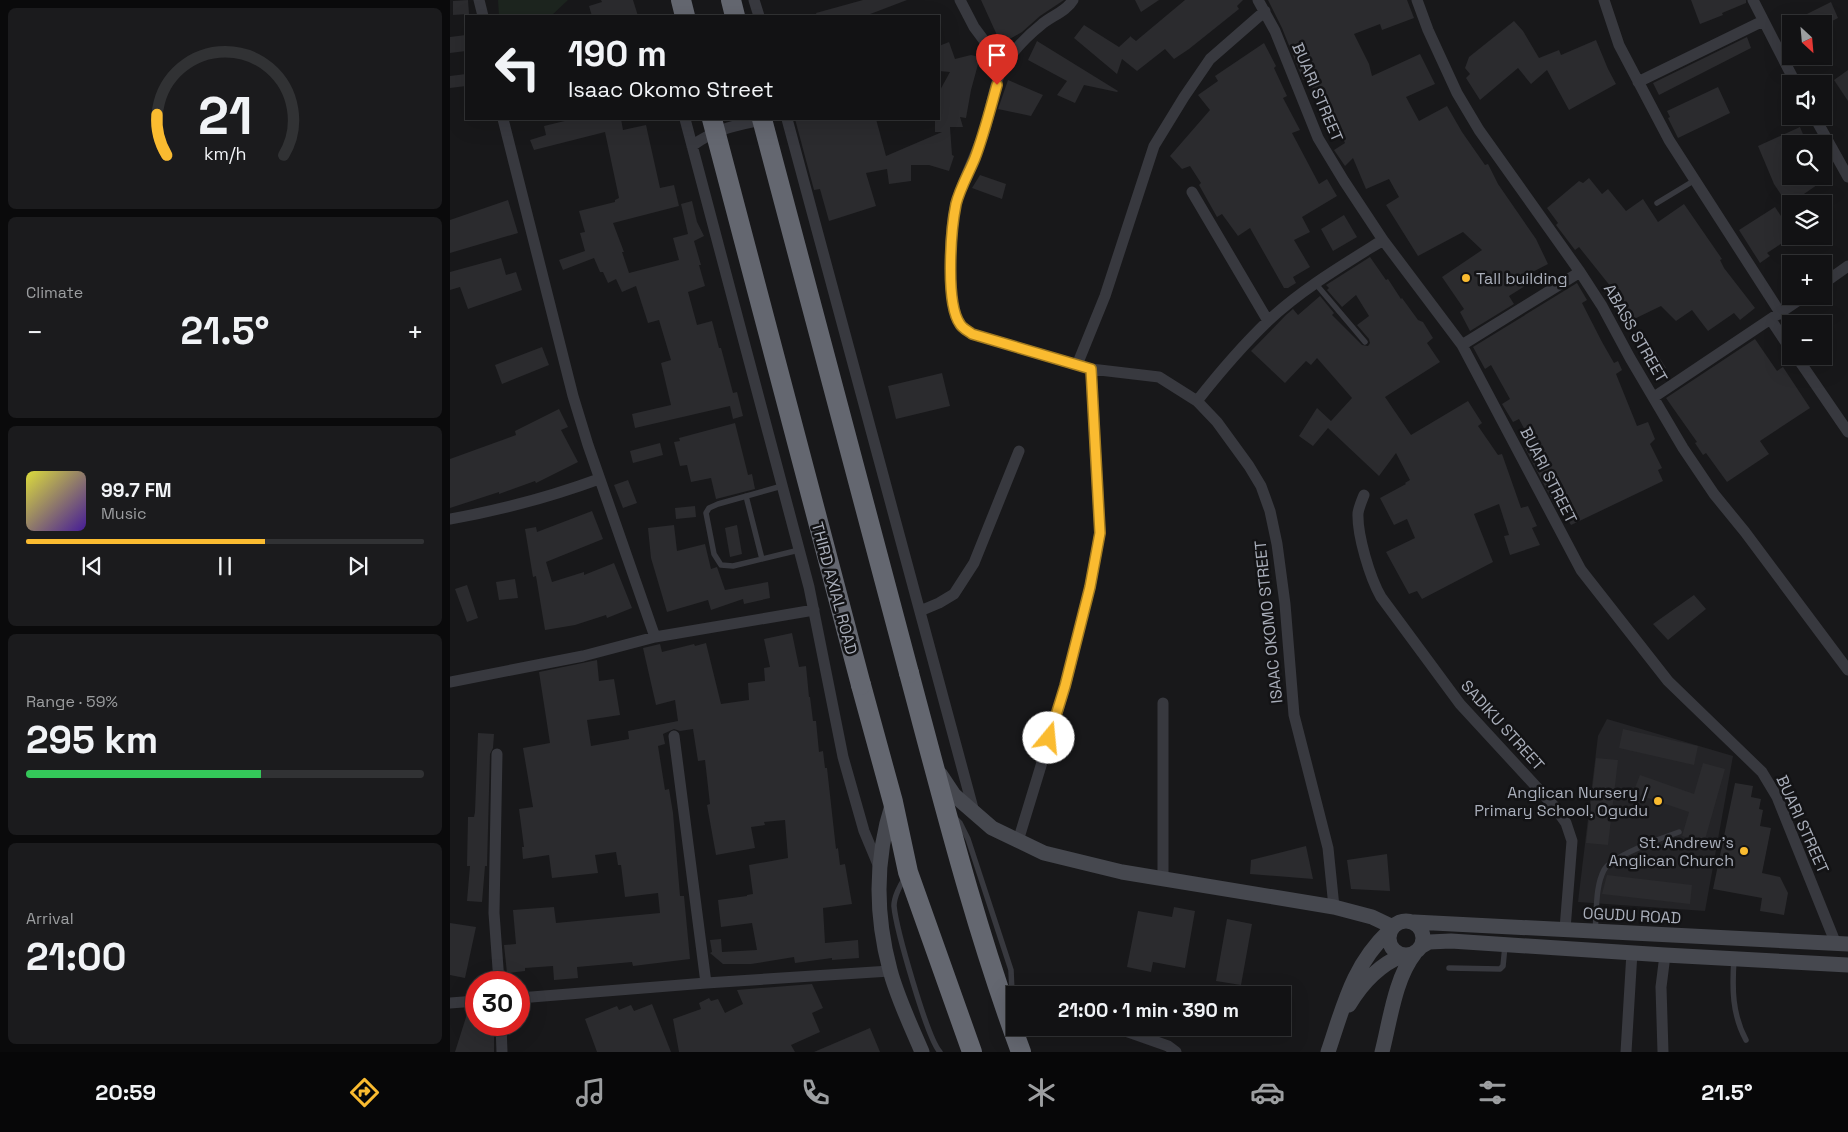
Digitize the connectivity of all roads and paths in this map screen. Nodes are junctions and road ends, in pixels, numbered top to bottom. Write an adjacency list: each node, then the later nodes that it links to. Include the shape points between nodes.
1 (479, 0): 12 (street)
2 (681, 0): 13 (highway)
3 (731, 0): 14 (highway)
4 (754, 0): 15 (street)
5 (960, 0): 17 (street, via 974,27)
6 (1073, 0): 17 (street, ISAAC OKOMO STREET, via 1023,40)
7 (1258, 0): 11 (street, BUARI STREET)
8 (1417, 0): 34 (street, ABASS STREET, via 1457,93 1479,130)
9 (1604, 0): 19 (street, via 1619,45)
10 (1753, 0): 16 (street)
11 (1265, 11): 32 (street, BUARI STREET, via 1318,138); 43 (street, via 1210,59 1154,146 1105,296)
12 (483, 15)
13 (685, 15)
14 (735, 15)
15 (759, 15)
16 (1763, 21): 18 (street); 19 (street)
17 (1003, 66): 43 (street, ISAAC OKOMO STREET, via 985,128 957,202 950,260 955,313 960,324 972,334)
18 (1791, 75)
19 (1638, 82): 29 (street)
20 (503, 120): 50 (street, via 573,396)
21 (685, 120): 27 (street)
22 (712, 120): 66 (highway, THIRD AXIAL ROAD, bridge)
23 (762, 120): 65 (highway, bridge)
24 (763, 120): 27 (street, via 730,126 703,137)
25 (787, 120): 58 (street)
26 (1819, 125): 28 (street)
27 (692, 146): 51 (street)
28 (1848, 177)
29 (1694, 180): 31 (lane); 38 (street)
30 (1192, 192): 39 (street)
31 (1657, 203)
32 (1383, 240): 36 (street); 42 (street, BUARI STREET)
33 (1848, 266): 35 (street)
34 (1580, 272): 42 (street); 46 (street, ABASS STREET)
35 (1832, 277)
36 (1314, 283): 39 (street); 41 (lane)
37 (1793, 305): 38 (street)
38 (1776, 317): 40 (street); 46 (street)
39 (1268, 320): 47 (street)
40 (1782, 330)
41 (1364, 342)
42 (1462, 345): 79 (street, BUARI STREET, via 1581,570 1668,681 1762,772 1777,797)
43 (1077, 365): 45 (street, ISAAC OKOMO STREET)
44 (1802, 365): 48 (street)
45 (1091, 369): 47 (street, ISAAC OKOMO STREET, via 1158,377); 69 (street, via 1100,533 1065,686)
46 (1654, 397): 60 (street, ABASS STREET, via 1714,494)
47 (1197, 401): 73 (street, ISAAC OKOMO STREET, via 1249,466 1270,511 1285,604 1294,716 1328,848)
48 (1848, 432)
49 (1018, 451): 58 (street, via 974,563 954,594)
50 (599, 479): 54 (street, via 529,502); 59 (street)
51 (782, 486): 53 (lane); 55 (street)
52 (1364, 494): 76 (street, SADIKU STREET, via 1358,513 1363,547 1374,584 1460,704 1566,823 1572,841)
53 (746, 496): 56 (lane); 56 (lane, via 718,504 706,513 714,554 721,565 733,566)
54 (450, 520)
55 (799, 550): 56 (lane); 57 (street)
56 (762, 559)
57 (814, 610): 59 (street); 70 (street, via 843,757 864,831)
58 (920, 611): 67 (street)
59 (655, 637): 61 (street, via 583,656)
60 (1848, 670)
61 (450, 682)
62 (1163, 703): 72 (street)
63 (674, 736): 88 (street)
64 (498, 754): 86 (street, via 494,913)
65 (930, 754): 67 (main road, via 954,795); 100 (highway, via 959,864)
66 (893, 802): 70 (main road); 71 (highway, THIRD AXIAL ROAD)
67 (974, 812): 69 (main road, via 992,828)
68 (1679, 832): 77 (lane, via 1646,844 1605,867 1599,882)
69 (1018, 842): 72 (main road, via 1081,863)
70 (879, 867): 87 (main road, via 880,927)
71 (908, 872): 98 (lane, via 894,904 899,934 926,1020); 99 (highway, THIRD AXIAL ROAD)
72 (1163, 878): 73 (main road)
73 (1334, 906): 75 (main road, via 1372,916)
74 (1414, 922): 75 (main road, via 1402,921); 76 (main road, OGUDU ROAD); 80 (main road, via 1423,934)
75 (1392, 928): 80 (main road, via 1389,944 1397,953); 92 (main road, via 1368,953 1358,969)
76 (1565, 929): 77 (main road, OGUDU ROAD)
77 (1595, 931): 79 (main road, OGUDU ROAD)
78 (1506, 944): 80 (main road, via 1429,942); 81 (main road); 85 (lane, via 1500,970)
79 (1842, 944)
80 (1413, 951): 92 (main road, via 1390,961 1371,976 1351,1002); 103 (main road, via 1401,976)
81 (1632, 952): 82 (main road); 104 (street)
82 (1665, 955): 83 (main road); 105 (street, via 1661,987)
83 (1734, 959): 84 (main road); 95 (lane, via 1732,986 1736,1016)
84 (1848, 965)
85 (1449, 968)
86 (498, 971)
87 (890, 971): 88 (street); 97 (main road)
88 (706, 983): 89 (street)
89 (530, 997)
90 (465, 1002): 91 (street)
91 (450, 1003)
92 (1333, 1035): 102 (main road)
93 (501, 1036): 96 (street)
94 (1140, 1036): 101 (street)
95 (1746, 1040)
96 (502, 1052)
97 (922, 1052)
98 (940, 1052)
99 (972, 1052)
100 (1020, 1052)
101 (1176, 1052)
102 (1328, 1052)
103 (1382, 1052)
104 (1626, 1052)
105 (1663, 1052)

